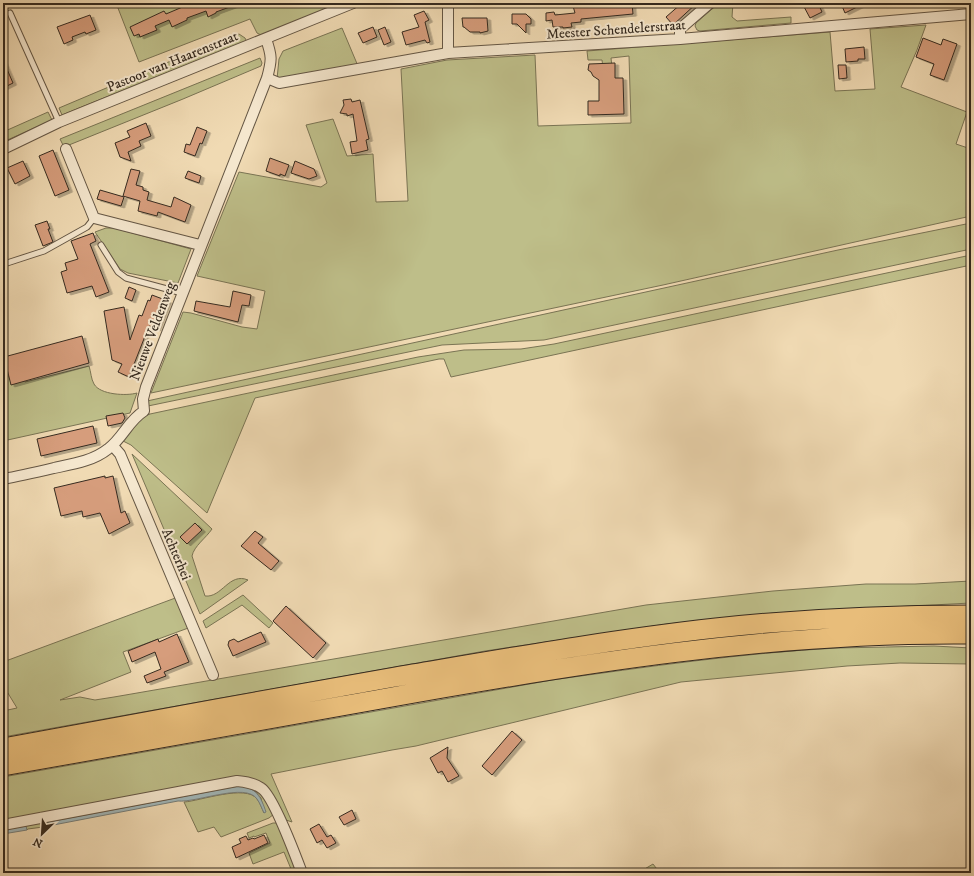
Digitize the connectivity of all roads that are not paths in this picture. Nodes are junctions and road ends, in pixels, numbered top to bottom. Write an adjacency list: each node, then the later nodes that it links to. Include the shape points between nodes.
1 (354, 3): 6 (street, Pastoor van Haarenstraat)
2 (448, 3): 8 (street)
3 (710, 3): 7 (street, via 680,29)
4 (10, 13): 10 (lane)
5 (971, 14): 7 (street, Meester Schendelerstraat)
6 (266, 39): 9 (street, Nieuwe Veldenweg, via 271,54); 10 (street, Pastoor van Haarenstraat)
7 (680, 39): 8 (street, Meester Schendelerstraat)
8 (448, 53): 9 (street, Meester Schendelerstraat, via 279,84)
9 (267, 78): 15 (street, Nieuwe Veldenweg)
10 (59, 122): 11 (street, Pastoor van Haarenstraat)
11 (3, 149)
12 (66, 149): 13 (street)
13 (94, 218): 15 (street); 16 (lane, via 87,227 44,251)
14 (101, 245): 17 (lane, via 118,272 126,278)
15 (200, 245): 17 (street, Nieuwe Veldenweg)
16 (4, 264)
17 (182, 293): 18 (street, Nieuwe Veldenweg, via 146,387 143,399 144,412 132,420)
18 (113, 446): 19 (street, Nieuwe Veldenweg, via 90,460); 26 (street, Achterhei, via 120,454)
19 (3, 479)
20 (971, 605): 21 (highway, via 932,608)
21 (905, 615): 22 (highway); 27 (highway, via 722,628 535,653)
22 (971, 615)
23 (936, 633): 24 (highway); 25 (highway); 28 (highway, via 773,642 610,661)
24 (971, 634)
25 (971, 640)
26 (213, 675)
27 (3, 748)
28 (3, 766)
29 (3, 825): 30 (street, via 238,781 251,783 262,788 273,804)
30 (302, 873)

